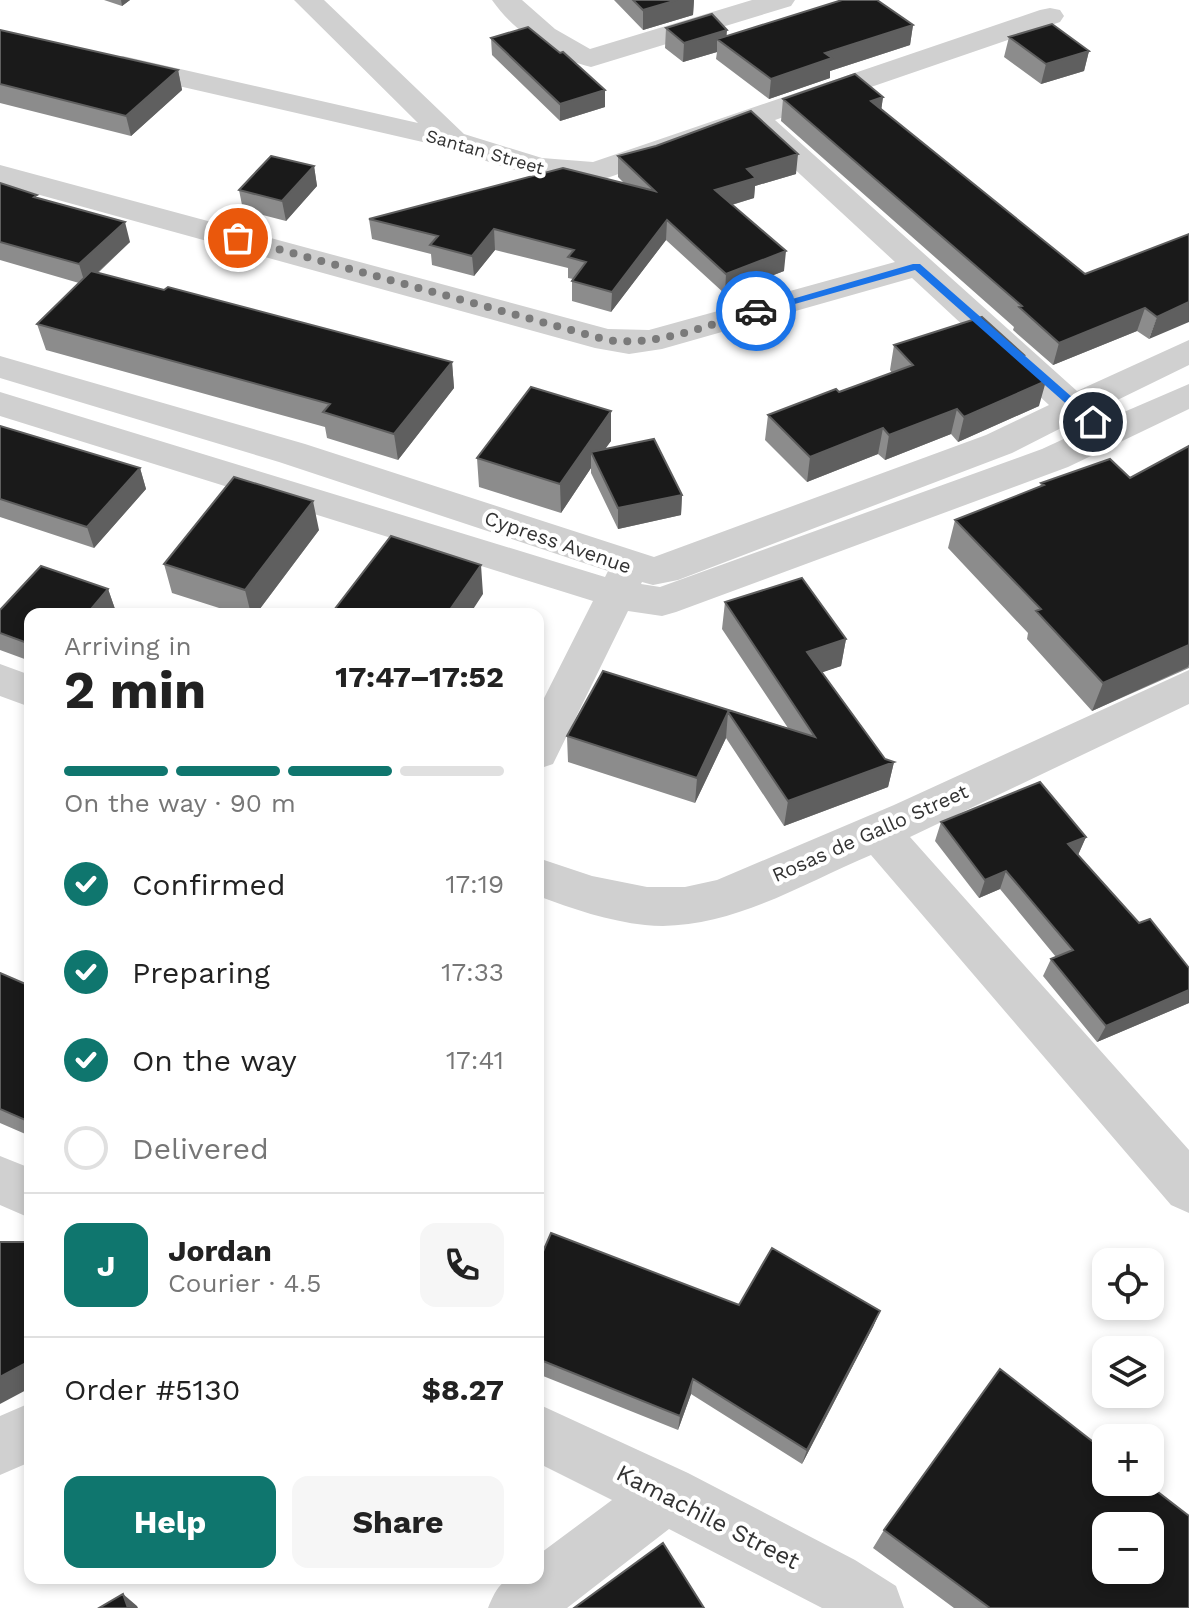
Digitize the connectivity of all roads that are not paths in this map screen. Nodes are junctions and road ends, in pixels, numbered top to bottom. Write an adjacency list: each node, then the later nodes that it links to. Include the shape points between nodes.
1 (308, 0): 8 (street)
2 (542, 0): 4 (street)
3 (781, 0): 4 (street, via 591,58 558,45)
4 (510, 4)
5 (1050, 16): 7 (street, Santan Street)
6 (91, 57): 8 (street, Santan Street)
7 (755, 117): 8 (street, Santan Street, via 596,171 572,173 549,171); 10 (street)
8 (453, 140)
9 (0, 174): 10 (street, via 629,343)
10 (917, 266): 15 (street)
11 (1189, 351): 15 (street, Cypress Avenue)
12 (0, 367): 17 (street, Cypress Avenue, via 292,453)
13 (1189, 395): 16 (street, Cypress Avenue)
14 (0, 404): 17 (street, Cypress Avenue)
15 (1075, 409): 16 (street); 17 (street, Cypress Avenue, via 999,444 664,570)
16 (1111, 434): 17 (street, Cypress Avenue, via 670,602)
17 (624, 580): 21 (street)
18 (0, 680): 20 (street)
19 (1189, 686): 22 (street, Rosas de Gallo Street)
20 (24, 689)
21 (544, 740)
22 (878, 832): 23 (street, Rosas de Gallo Street, via 743,889 688,906 641,908); 25 (street)
23 (544, 879)
24 (0, 1180): 26 (street)
25 (1189, 1188)
26 (24, 1190)
27 (24, 1435): 29 (street)
28 (544, 1436): 30 (street, Kamachile Street)
29 (0, 1446)
30 (667, 1494): 31 (street); 32 (street, Kamachile Street, via 853,1591)
31 (518, 1608)
32 (874, 1608)

